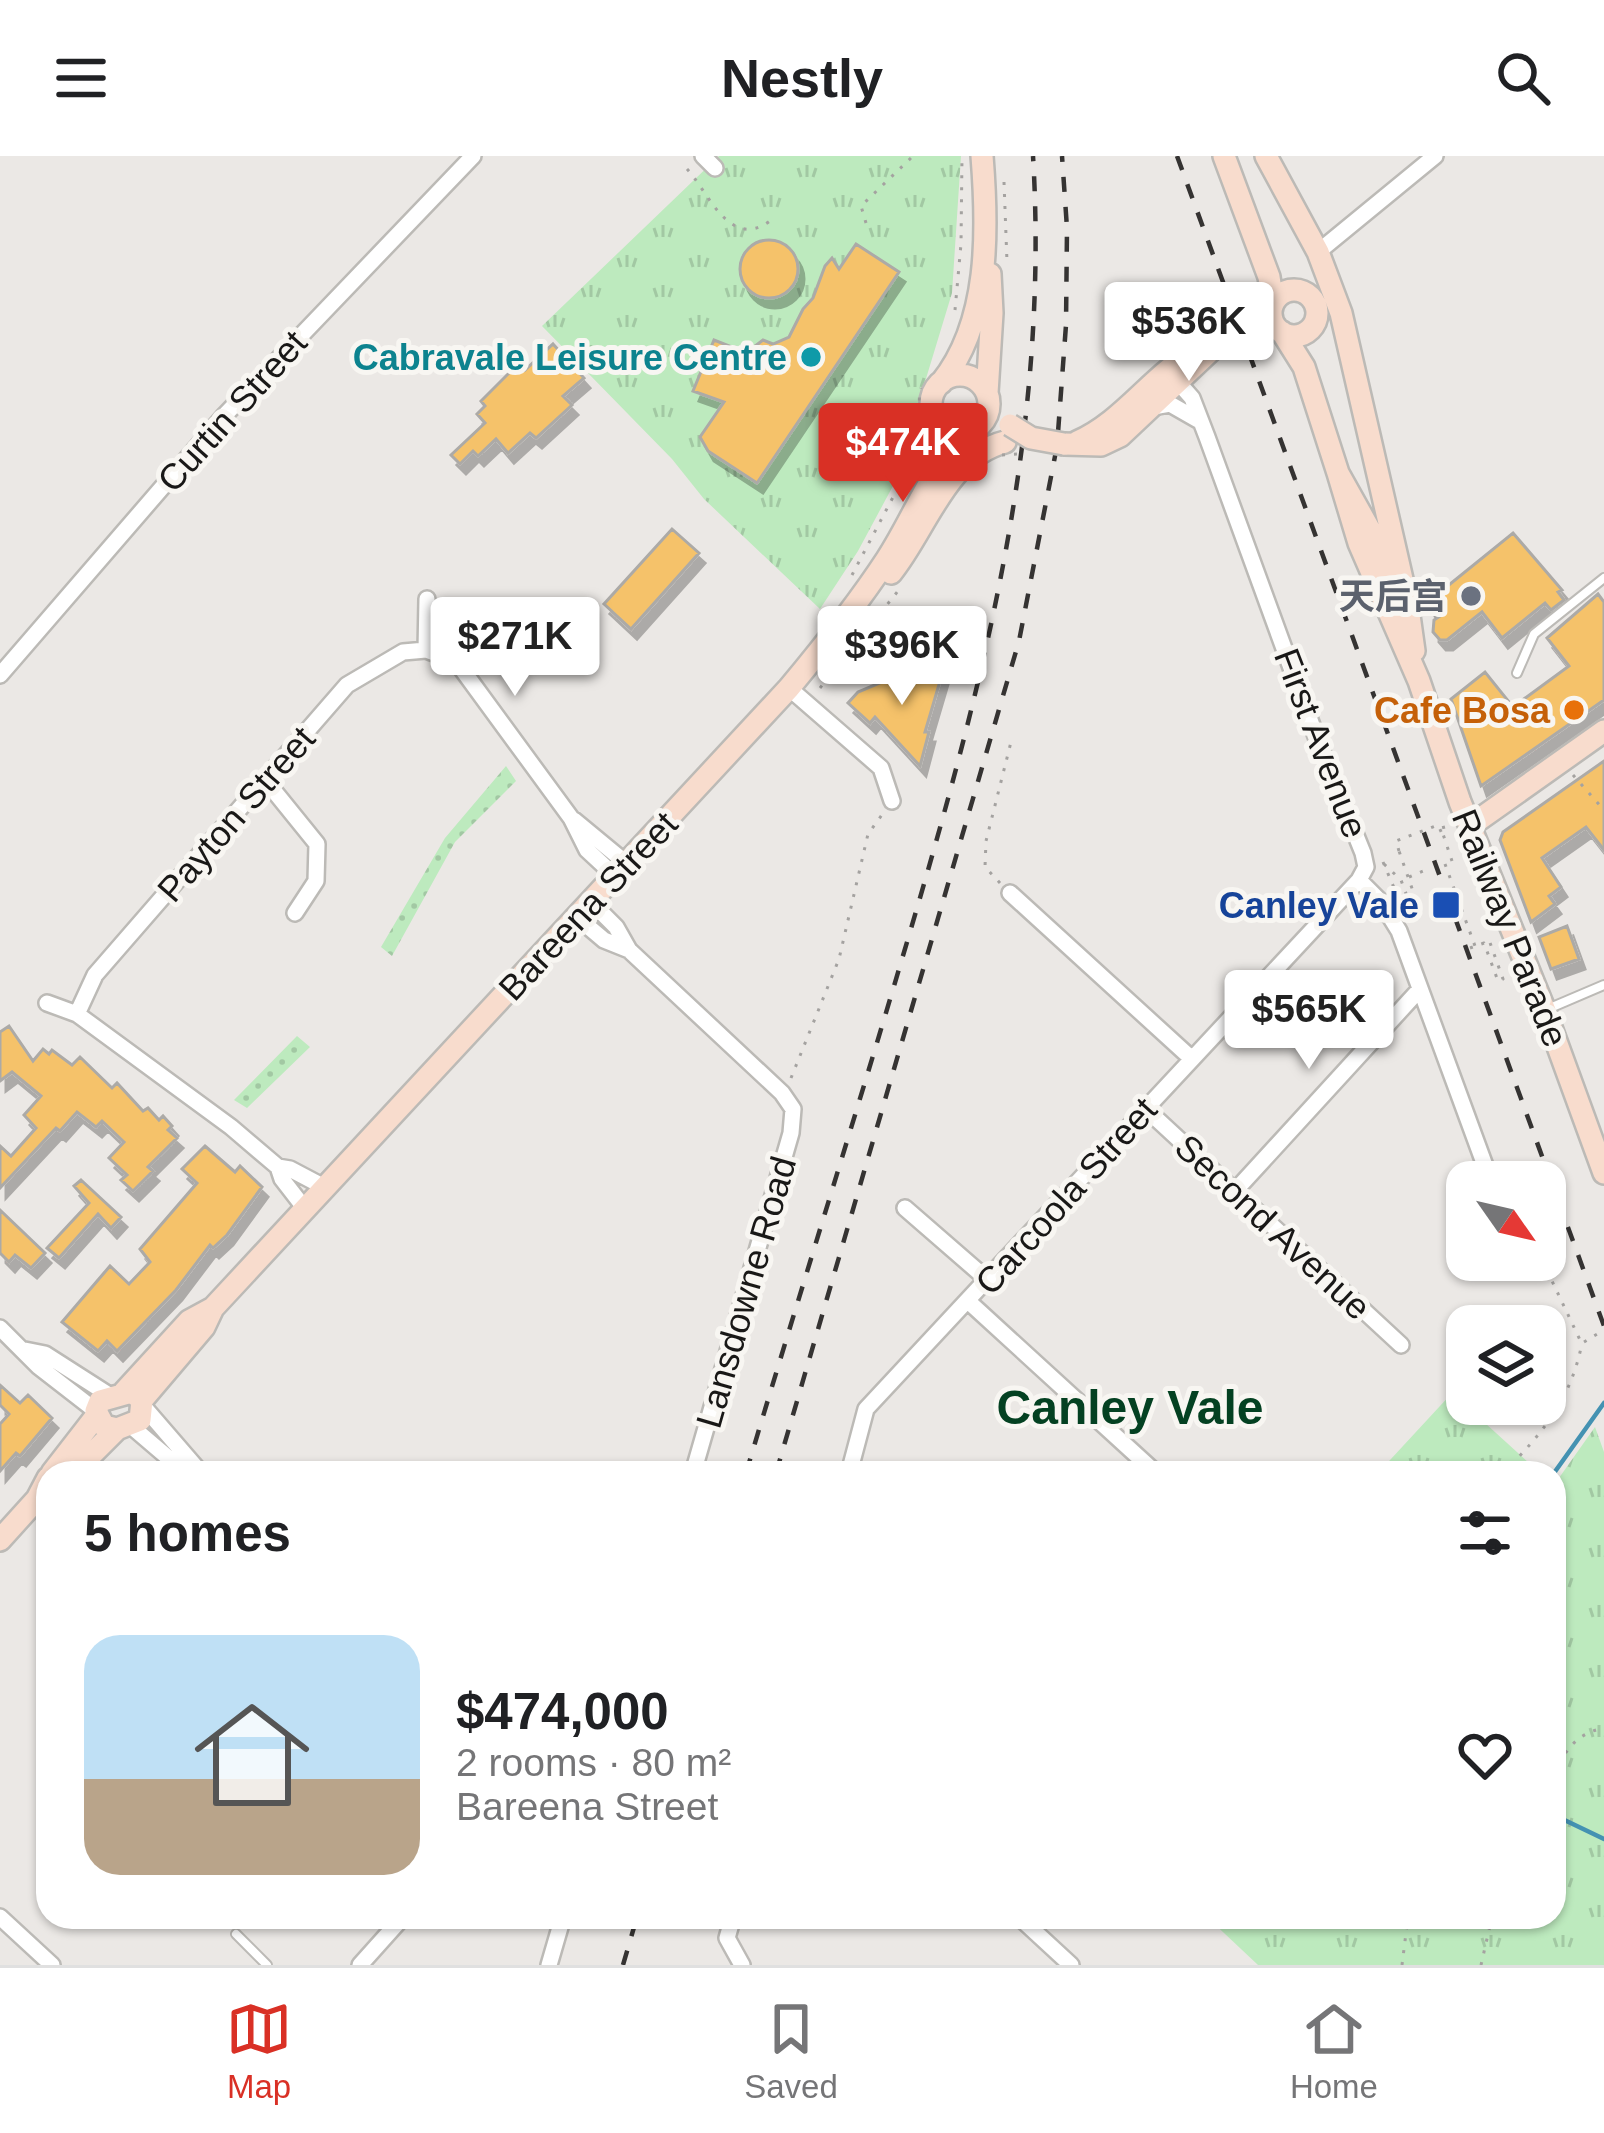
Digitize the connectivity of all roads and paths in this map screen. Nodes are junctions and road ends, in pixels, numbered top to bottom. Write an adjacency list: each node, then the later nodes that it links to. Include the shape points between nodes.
1 (473, 156): 45 (street, Curtin Street, via 223,417)
2 (913, 156): 10 (path, via 861,206)
3 (962, 156): 17 (path)
4 (982, 156): 11 (main road)
5 (1224, 156): 12 (main road)
6 (1266, 156): 13 (main road, Railway Parade)
7 (1435, 156): 13 (street)
8 (687, 169): 9 (path, via 736,227)
9 (770, 221)
10 (866, 224)
11 (985, 225): 21 (main road, via 967,339); 24 (main road)
12 (1252, 231): 14 (main road, via 1276,270); 15 (main road)
13 (1318, 252): 31 (main road, Railway Parade)
14 (1307, 293): 15 (main road, via 1286,291); 16 (main road)
15 (1273, 305): 18 (main road); 19 (main road)
16 (1317, 318): 18 (main road, via 1302,334); 23 (main road)
17 (953, 323)
18 (1281, 331): 19 (main road); 23 (main road)
19 (1234, 333): 20 (main road); 22 (main road)
20 (1198, 350): 22 (street); 25 (main road, via 1177,362)
21 (933, 380): 24 (main road, via 969,377); 27 (main road); 36 (path, via 919,392 922,444)
22 (1178, 382): 25 (main road); 26 (street); 28 (street, First Avenue)
23 (1309, 385): 32 (main road)
24 (988, 396): 29 (main road, via 986,417); 30 (main road)
25 (1144, 404): 26 (street); 30 (main road, bridge, via 1064,444)
26 (1180, 409): 28 (street, First Avenue)
27 (933, 413): 29 (main road, via 944,428); 33 (main road, Bareena Street)
28 (1203, 428): 62 (street, First Avenue, via 1363,853)
29 (971, 431): 30 (main road); 33 (main road, Bareena Street)
30 (1018, 436): 41 (main road, via 960,469 900,562)
31 (1374, 458): 34 (main road); 38 (main road, Railway Parade)
32 (1338, 473): 34 (main road); 43 (main road, Railway Parade)
33 (929, 479): 41 (main road, Bareena Street)
34 (1377, 539): 38 (main road); 43 (main road, via 1379,572)
35 (1604, 578): 44 (lane, via 1534,634)
36 (846, 584)
37 (427, 599): 42 (street)
38 (1407, 601): 43 (main road, Railway Parade)
39 (1431, 609): 40 (path)
40 (1437, 618)
41 (836, 631): 47 (main road, Bareena Street)
42 (425, 650): 52 (street, Payton Street, via 403,652 347,685); 59 (street, via 456,661 571,818)
43 (1415, 670): 55 (main road, Railway Parade)
44 (1517, 673)
45 (0, 675)
46 (827, 678): 48 (path)
47 (789, 688): 53 (street, via 881,768); 59 (main road, Bareena Street)
48 (820, 688)
49 (1604, 730): 55 (main road)
50 (1011, 742): 63 (path, via 985,867)
51 (1573, 775): 54 (path)
52 (266, 781): 67 (street, via 317,844 316,881); 73 (street, Payton Street, via 95,974)
53 (892, 801): 75 (path, via 868,835 839,959)
54 (1604, 810)
55 (1470, 826): 72 (main road, Railway Parade)
56 (1445, 827): 57 (path)
57 (1443, 836): 61 (path, bridge, via 1438,825 1396,841); 68 (path, via 1455,861 1442,865 1473,947 1484,944 1498,981 1504,979)
58 (1383, 862): 64 (path, via 1408,899)
59 (621, 869): 66 (main road, Bareena Street)
60 (1424, 872): 61 (path)
61 (1408, 877): 64 (path)
62 (1359, 880): 70 (street, First Avenue, via 1394,921); 74 (street, Carcoola Street)
63 (1010, 893): 74 (street)
64 (1415, 897): 65 (path)
65 (1403, 908)
66 (585, 910): 75 (street, via 616,927 629,950); 80 (main road, Bareena Street)
67 (295, 913)
68 (1489, 940)
69 (1604, 986): 72 (lane)
70 (1420, 989): 77 (street, First Avenue); 81 (street)
71 (47, 1003): 73 (street)
72 (1545, 1011): 79 (main road, Railway Parade)
73 (77, 1014): 78 (street)
74 (1192, 1059): 76 (street, Carcoola Street)
75 (782, 1093): 96 (street, Lansdowne Road, via 793,1109 791,1133)
76 (1146, 1108): 81 (street, Second Avenue); 84 (street, Carcoola Street)
77 (1483, 1161)
78 (278, 1167): 80 (street); 83 (street)
79 (1604, 1173)
80 (326, 1189): 83 (main road, Bareena Street)
81 (1235, 1191): 90 (street, Second Avenue)
82 (905, 1208): 84 (street)
83 (306, 1210): 91 (main road, Bareena Street, via 213,1308 189,1321)
84 (988, 1281): 86 (street, Carcoola Street)
85 (1552, 1281): 89 (path)
86 (969, 1302): 97 (street, Carcoola Street, via 866,1409); 98 (street)
87 (0, 1328): 91 (street, via 38,1366)
88 (1604, 1330): 89 (path)
89 (1582, 1343): 99 (path, via 1558,1412)
90 (1401, 1346)
91 (120, 1409): 92 (main road, Bareena Street); 93 (main road, Bareena Street); 94 (street); 95 (street)
92 (66, 1461)
93 (82, 1461)
94 (174, 1461)
95 (187, 1461)
96 (697, 1461)
97 (852, 1461)
98 (1143, 1461)
99 (1514, 1461)
100 (36, 1504): 101 (main road, Bareena Street)
101 (0, 1540)
102 (1604, 1729): 103 (path, via 1581,1736)
103 (1566, 1754)
104 (0, 1917): 112 (street)
105 (393, 1929): 114 (street)
106 (560, 1929): 115 (street)
107 (730, 1929): 116 (street)
108 (1032, 1929): 117 (street)
109 (1406, 1929): 118 (path)
110 (1489, 1929): 119 (path)
111 (236, 1934): 113 (lane)
112 (52, 1965)
113 (267, 1965)
114 (359, 1965)
115 (549, 1965)
116 (742, 1965)
117 (1072, 1965)
118 (1402, 1965)
119 (1481, 1965)

